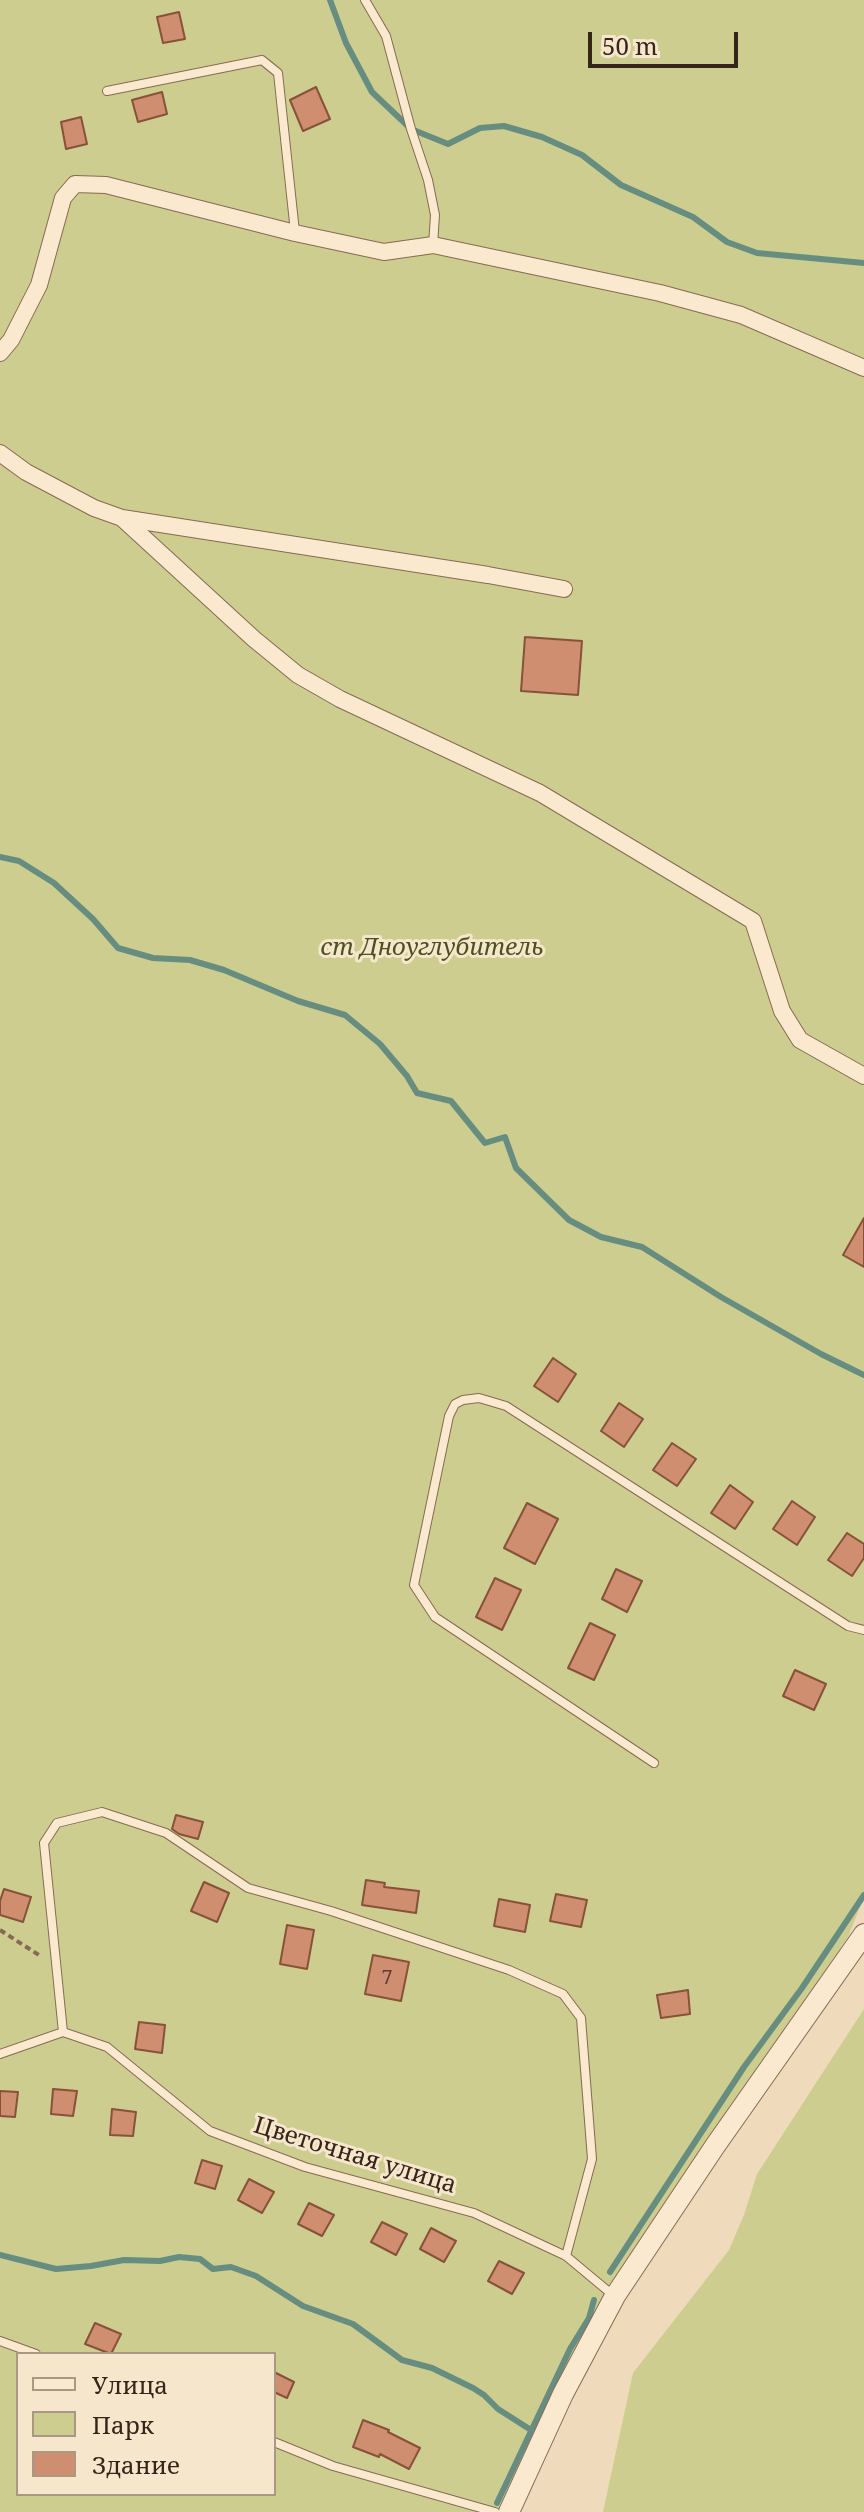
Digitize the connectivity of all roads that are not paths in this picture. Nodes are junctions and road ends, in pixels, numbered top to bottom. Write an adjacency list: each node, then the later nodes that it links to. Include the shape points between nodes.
1 (365, 0): 4 (lane, via 386,36 428,180 435,215)
2 (107, 91): 3 (lane, via 262,60 278,73)
3 (295, 233): 4 (street, via 384,252); 5 (street, via 106,185 75,184 63,198 39,285)
4 (433, 245): 6 (street, via 741,315)
5 (0, 353)
6 (864, 368)
7 (0, 453): 8 (street, via 26,472)
8 (122, 518): 9 (street); 10 (street, via 298,675 540,793 753,921 782,1011 800,1040)
9 (564, 589)
10 (864, 1076)
11 (864, 1630): 12 (lane, via 848,1626 506,1406 479,1398 455,1404 414,1585 435,1617)
12 (654, 1763)
13 (864, 1934): 17 (street)
14 (63, 2032): 15 (lane); 16 (lane, Цветочная улица, via 107,2047 210,2131 305,2167 474,2213); 16 (lane, via 44,1843 57,1823 102,1812 166,1833 248,1888 509,1970 563,1994 581,2018 592,2159)
15 (0, 2054)
16 (566, 2256): 17 (lane, Цветочная улица)
17 (615, 2296): 22 (street)
18 (0, 2341): 19 (lane)
19 (30, 2352)
20 (276, 2443): 21 (lane, via 333,2466)
21 (495, 2512)
22 (509, 2512)

